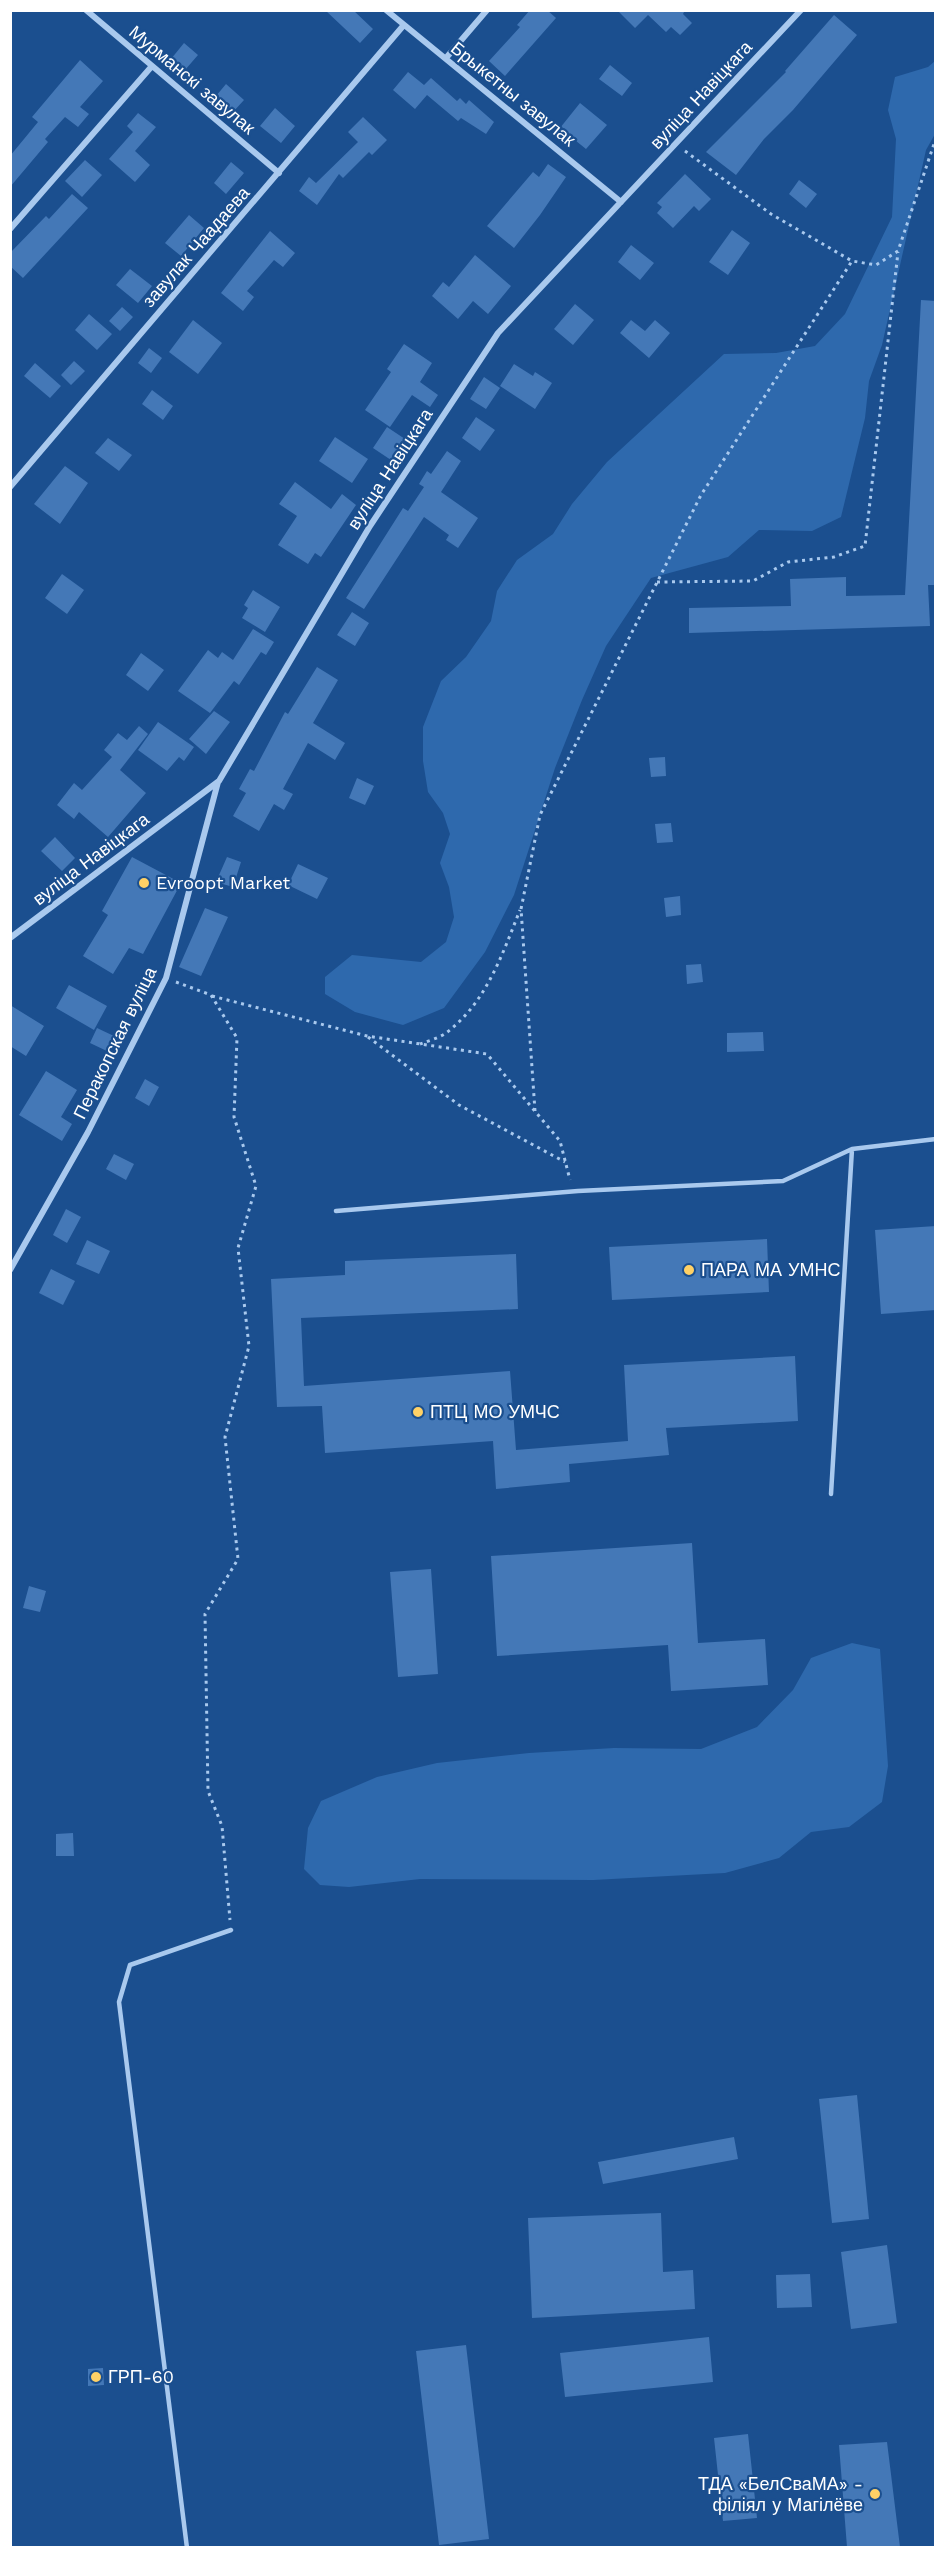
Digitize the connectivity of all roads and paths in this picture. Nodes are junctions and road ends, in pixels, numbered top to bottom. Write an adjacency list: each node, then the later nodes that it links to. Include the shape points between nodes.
1 (86, 10): 7 (street, Мурманскі завулак)
2 (386, 10): 5 (street, Брыкетны завулак)
3 (487, 10): 6 (street)
4 (801, 10): 9 (street, вуліца Навіцкага)
5 (403, 26): 6 (street, Брыкетны завулак); 10 (street, завулак Чаадаева)
6 (446, 58): 11 (street, Брыкетны завулак)
7 (152, 66): 10 (street, Мурманскі завулак); 12 (street)
8 (936, 138): 13 (path)
9 (676, 145): 11 (street, вуліца Навіцкага); 14 (path, via 771,214)
10 (279, 173): 15 (street, завулак Чаадаева)
11 (621, 202): 17 (street, вуліца Навіцкага, via 498,333 370,526)
12 (10, 229)
13 (898, 251): 14 (path, via 876,265); 16 (path, via 865,546 834,557 788,562 753,581)
14 (852, 261): 16 (path, via 701,495)
15 (10, 487)
16 (657, 582): 18 (path, via 540,815)
17 (219, 781): 19 (street, вуліца Навіцкага); 20 (street, Перакопская вуліца)
18 (521, 909): 23 (path, via 493,976 472,1007 445,1033); 24 (path)
19 (10, 938)
20 (166, 978): 21 (path); 30 (street, Перакопская вуліца, via 88,1132)
21 (211, 995): 22 (path); 32 (path, via 237,1038 234,1117 256,1186 238,1248 249,1346 225,1437 238,1559 205,1614 208,1791 222,1826)
22 (367, 1036): 23 (path); 27 (path, via 459,1105)
23 (420, 1044): 24 (path, via 487,1054)
24 (535, 1111): 27 (path, via 561,1141)
25 (936, 1139): 26 (lane)
26 (852, 1149): 28 (lane, via 783,1181); 31 (lane)
27 (566, 1162): 28 (path, via 571,1183)
28 (578, 1191): 29 (lane)
29 (336, 1211)
30 (10, 1270)
31 (831, 1494)
32 (231, 1930): 33 (lane, via 130,1965 119,2002)
33 (187, 2547)

